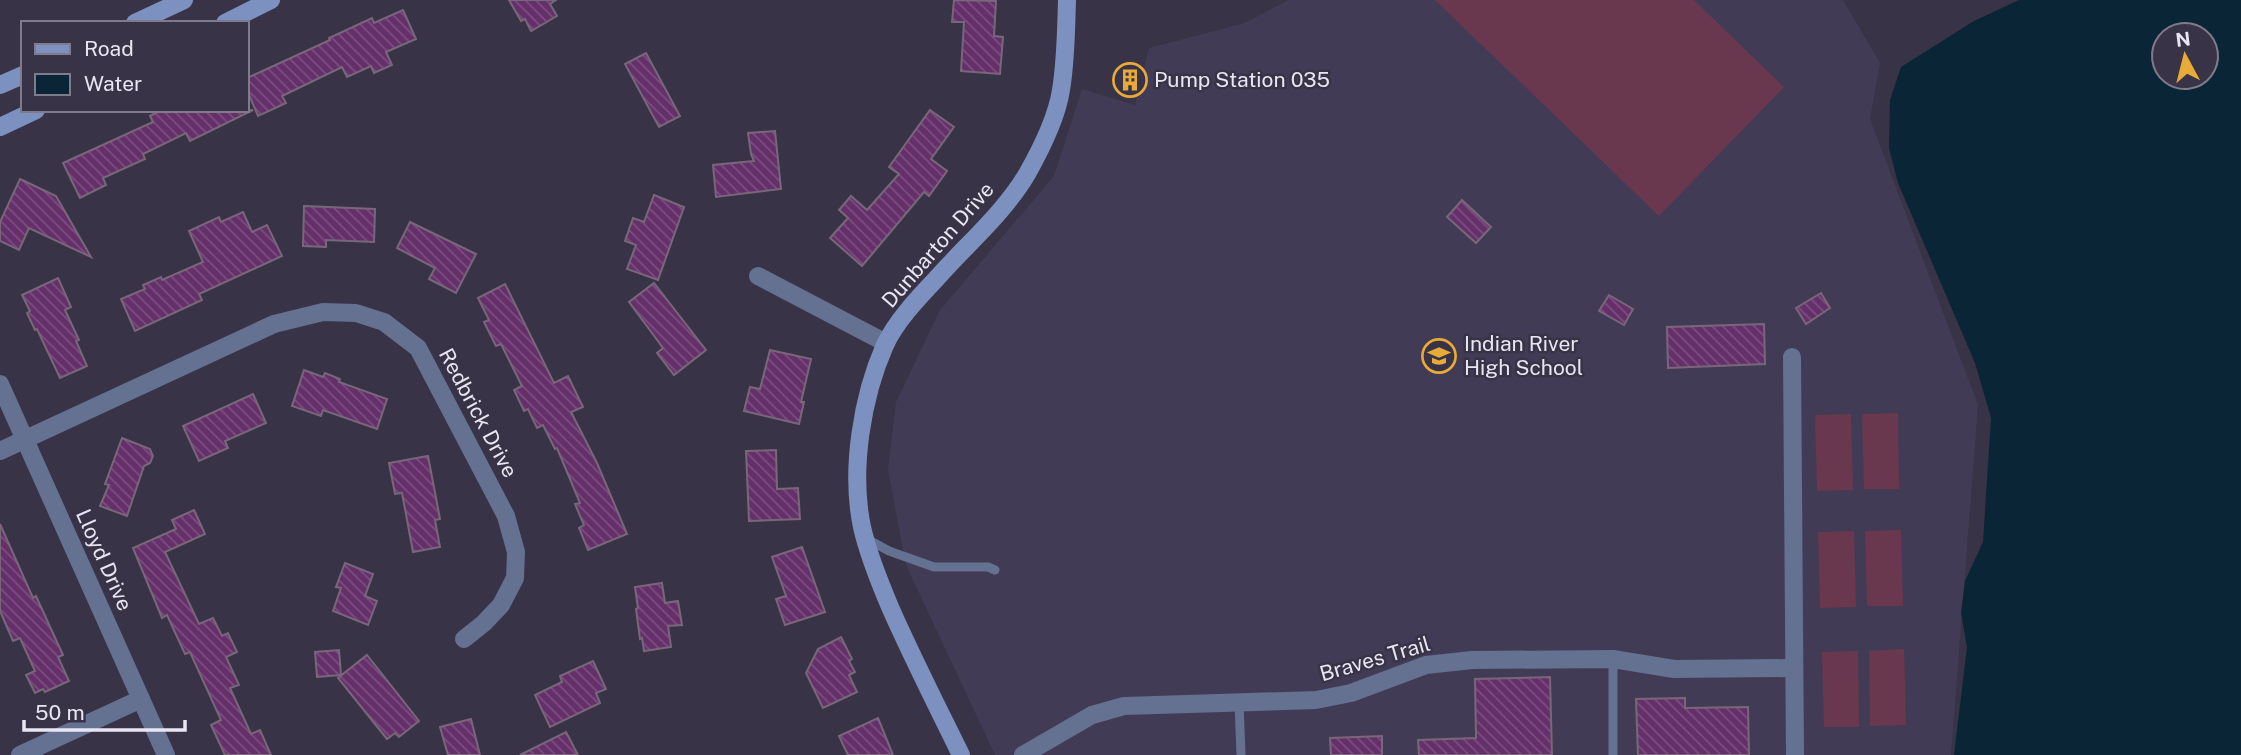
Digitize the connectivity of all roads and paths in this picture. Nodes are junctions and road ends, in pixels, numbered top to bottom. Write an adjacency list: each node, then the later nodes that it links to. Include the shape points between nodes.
1 (184, 0): 4 (street)
2 (271, 0): 5 (street)
3 (1067, 0): 11 (street, Dunbarton Drive, via 1061,92 1027,174)
4 (139, 21)
5 (229, 21)
6 (21, 76): 7 (street)
7 (0, 85)
8 (32, 112): 9 (street)
9 (0, 127)
10 (758, 276): 11 (street)
11 (886, 343): 16 (street, Dunbarton Drive, via 860,429 858,474)
12 (1792, 357): 20 (street)
13 (0, 384): 14 (street, Lloyd Drive)
14 (26, 439): 15 (street, Redbrick Drive); 18 (street, Redbrick Drive, via 274,324 323,312 356,313 384,322 418,348 506,516 516,552 514,578 501,605); 21 (street, Lloyd Drive)
15 (0, 452)
16 (866, 538): 17 (lane, via 934,567); 25 (street, Dunbarton Drive, via 906,643)
17 (995, 570)
18 (464, 639)
19 (1613, 659): 20 (street, Braves Trail, via 1674,669); 22 (street, Braves Trail, via 1472,660 1426,665 1350,693 1315,700); 28 (lane)
20 (1793, 668): 29 (street)
21 (141, 699): 23 (street); 24 (street, Lloyd Drive)
22 (1239, 702): 26 (street, Braves Trail, via 1124,706 1092,715); 27 (lane)
23 (19, 755)
24 (166, 755)
25 (961, 755)
26 (1023, 755)
27 (1241, 755)
28 (1613, 755)
29 (1795, 755)

